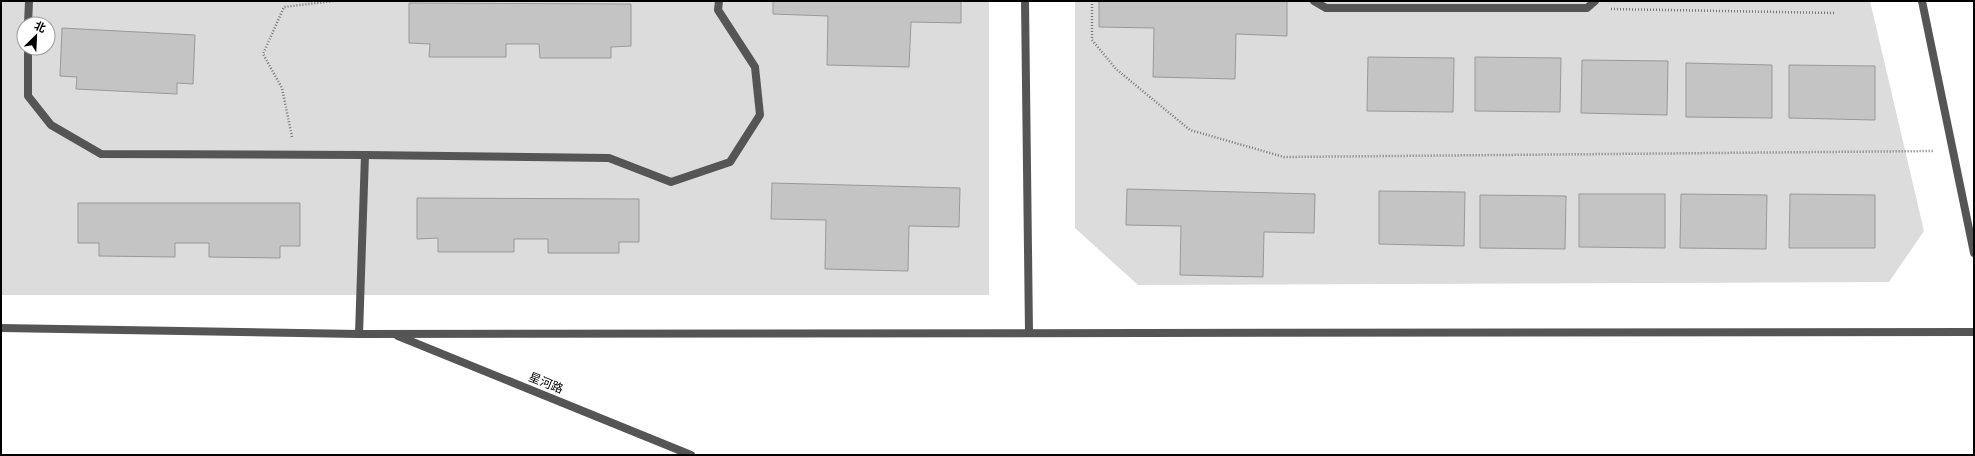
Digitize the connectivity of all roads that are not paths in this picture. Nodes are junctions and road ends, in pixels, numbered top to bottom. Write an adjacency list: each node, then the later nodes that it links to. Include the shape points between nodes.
1 (29, 1): 7 (street)
2 (719, 1): 9 (street, via 718,10 755,67 760,115 730,162 671,182 609,158)
3 (1025, 1): 13 (street)
4 (1314, 1): 5 (street, via 1326,8 1587,8)
5 (1595, 1)
6 (1922, 1): 10 (street)
7 (28, 16)
8 (28, 56): 9 (street, via 28,96 50,125 101,154)
9 (365, 155): 14 (street)
10 (1974, 253)
11 (1, 328): 14 (street)
12 (1974, 332): 13 (street)
13 (1029, 333): 15 (street)
14 (360, 334): 15 (street)
15 (393, 334): 16 (street, 星河路)
16 (691, 455)

